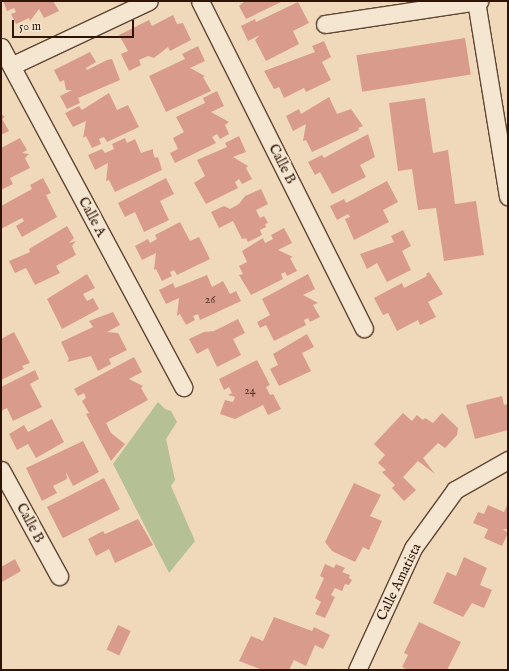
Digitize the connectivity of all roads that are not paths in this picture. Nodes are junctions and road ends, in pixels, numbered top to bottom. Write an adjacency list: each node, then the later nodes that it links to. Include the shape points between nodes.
1 (149, 1): 6 (street)
2 (200, 1): 8 (street, Calle B)
3 (477, 1): 4 (street); 7 (street)
4 (325, 24)
5 (1, 47): 6 (street, Calle A)
6 (13, 65): 9 (street, Calle A)
7 (508, 196)
8 (364, 328)
9 (182, 387)
10 (508, 460): 13 (street, Calle Amatista, via 455,490 418,541)
11 (1, 470): 12 (street, Calle B)
12 (59, 576)
13 (357, 670)

